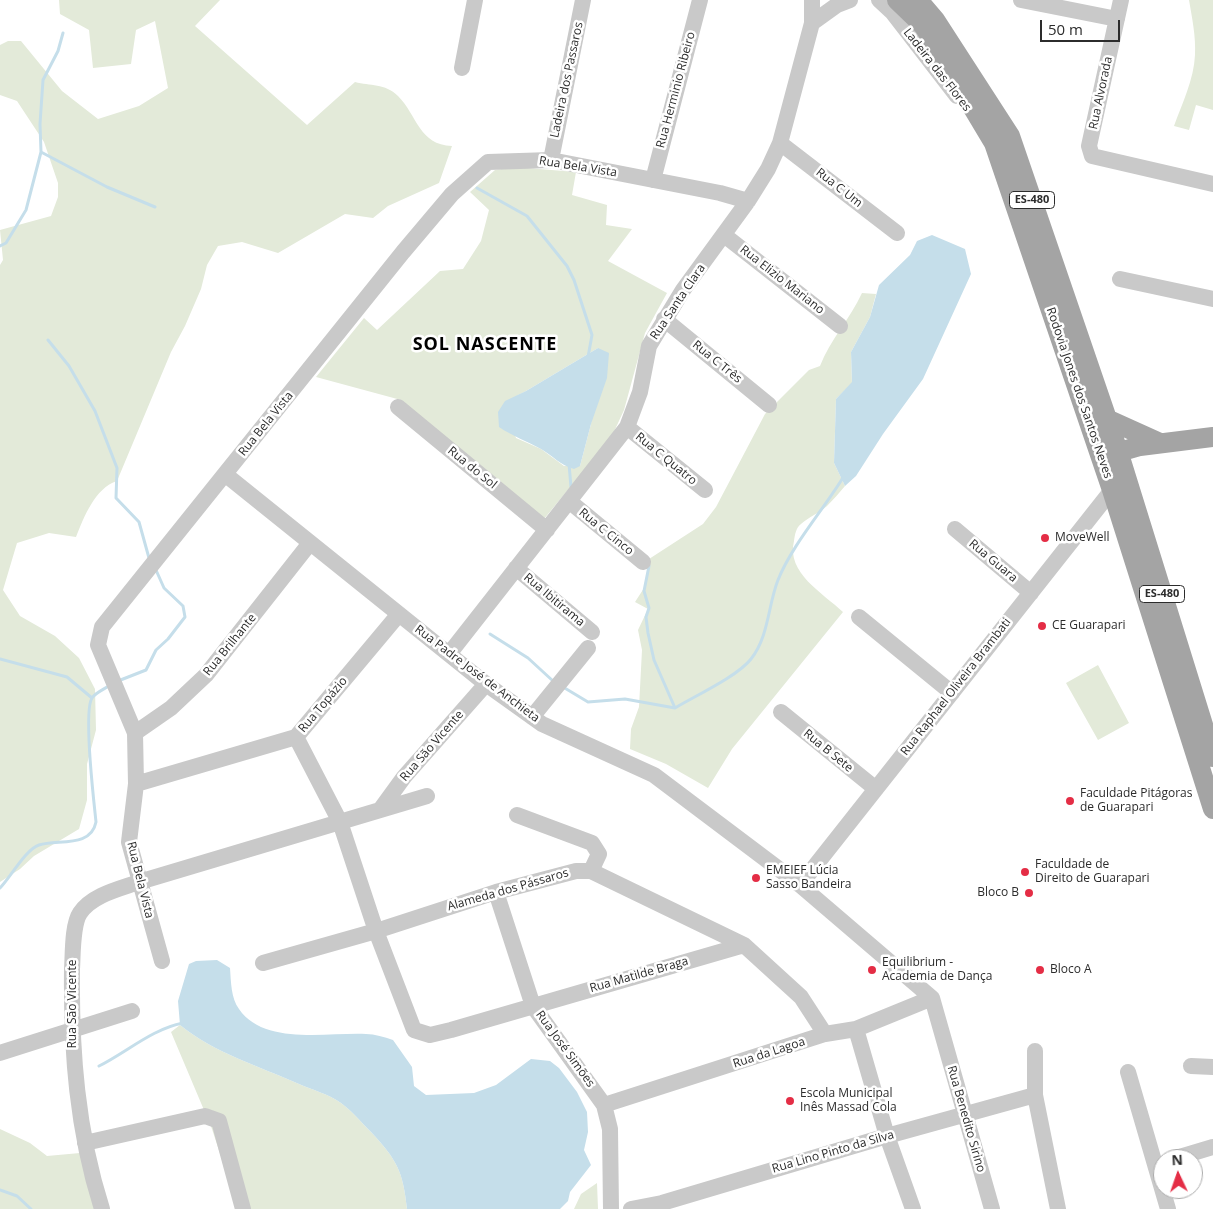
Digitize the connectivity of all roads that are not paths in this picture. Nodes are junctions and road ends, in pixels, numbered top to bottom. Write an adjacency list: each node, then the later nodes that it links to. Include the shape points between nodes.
1 (475, 0): 13 (street)
2 (583, 0): 16 (street, Ladeira dos Passaros)
3 (700, 0): 17 (street, Rua Herminio Ribeiro)
4 (812, 0): 12 (street, Rua Santa Clara)
5 (850, 0): 12 (street)
6 (878, 0): 15 (street, Ladeira das Flores, via 893,14)
7 (897, 0): 15 (main road, Rodovia Jones dos Santos Neves / ES-480, via 924,26)
8 (918, 0): 28 (main road, Rodovia Jones dos Santos Neves / ES-480, via 935,20 1010,136)
9 (1021, 0): 11 (street)
10 (1121, 0): 11 (street, Rua Alvorada)
11 (1117, 19): 18 (street, Rua Alvorada, via 1089,146 1092,156)
12 (812, 23): 14 (street, Rua Santa Clara)
13 (462, 68)
14 (780, 143): 19 (street, Rua Santa Clara); 20 (street, Rua C Um)
15 (994, 143): 32 (main road, Rodovia Jones dos Santos Neves / ES-480)
16 (551, 160): 17 (street, Rua Bela Vista); 33 (street, Rua Bela Vista, via 488,162 452,194)
17 (653, 180): 19 (street, Rua Bela Vista)
18 (1213, 184)
19 (748, 201): 21 (street, Rua Santa Clara)
20 (897, 233)
21 (724, 235): 24 (street, Rua Santa Clara); 25 (street, Rua Elizio Mariano)
22 (1120, 279): 23 (street)
23 (1213, 299)
24 (664, 319): 26 (street, Rua C Três); 29 (street, Rua Santa Clara, via 649,346 640,392)
25 (840, 326)
26 (769, 405)
27 (398, 407): 37 (street, Rua do Sol)
28 (1107, 419): 31 (main road); 32 (main road, Rodovia Jones dos Santos Neves / ES-480)
29 (627, 427): 34 (street, Rua C Quatro); 35 (street, Rua Santa Clara)
30 (1213, 437): 31 (main road)
31 (1160, 442): 32 (main road)
32 (1111, 467): 41 (street, Rua Raphael Oliveira Brambati); 51 (main road, Rodovia Jones dos Santos Neves / ES-480); 55 (main road, Rodovia Jones dos Santos Neves / ES-480)
33 (226, 475): 38 (street, Rua Padre José de Anchieta); 49 (street, Rua Bela Vista, via 102,627 98,645)
34 (705, 490)
35 (569, 501): 37 (street, Rua Santa Clara); 39 (street, Rua C Cinco)
36 (955, 529): 41 (street, Rua Guara)
37 (547, 530): 40 (street, Rua Santa Clara)
38 (310, 543): 42 (street, Rua Padre José de Anchieta); 49 (street, Rua Brilhante, via 206,676 171,708)
39 (643, 562)
40 (516, 568): 44 (street, Rua Santa Clara); 48 (street, Rua Ibitirama, via 590,640)
41 (1030, 593): 46 (street, Rua Raphael Oliveira Brambati)
42 (399, 614): 44 (street, Rua Padre José de Anchieta); 50 (street, Rua Topázio)
43 (859, 617): 46 (street)
44 (449, 654): 45 (street, Rua Padre José de Anchieta)
45 (486, 684): 48 (street, Rua Padre José de Anchieta); 56 (street, Rua São Vicente, via 404,777)
46 (952, 693): 53 (street, Rua Raphael Oliveira Brambati)
47 (781, 712): 53 (street, Rua B Sete)
48 (532, 717): 61 (street, Rua Padre José de Anchieta, via 654,775)
49 (135, 733): 52 (street, Rua Bela Vista)
50 (296, 737): 52 (street, Rua Topázio); 58 (street)
51 (1213, 757)
52 (136, 784): 60 (street, Rua Bela Vista, via 129,842)
53 (876, 789): 61 (street, Rua Raphael Oliveira Brambati)
54 (427, 796): 56 (street, Rua São Vicente)
55 (1211, 798)
56 (380, 810): 58 (street, Rua São Vicente)
57 (517, 815): 59 (street, via 592,843 599,854)
58 (340, 822): 60 (street, Rua São Vicente); 63 (street)
59 (591, 871): 62 (street, Alameda dos Pássaros, via 576,871); 64 (street)
60 (139, 882): 65 (street, Rua Bela Vista); 71 (street, Rua São Vicente, via 108,893 85,906 78,915 73,946)
61 (800, 885): 67 (street, Rua Padre José de Anchieta)
62 (496, 892): 63 (street, Alameda dos Pássaros); 68 (street, Rua José Simões)
63 (376, 931): 66 (street, Alameda dos Pássaros); 68 (street, via 414,1030 430,1035)
64 (744, 945): 68 (street, Rua Matilde Braga); 72 (street, via 802,997)
65 (162, 961)
66 (263, 963)
67 (932, 998): 70 (street, Rua da Lagoa); 80 (street, Rua Benedito Sirino)
68 (533, 1006): 79 (street, Rua José Simões)
69 (132, 1011): 71 (street)
70 (856, 1029): 72 (street, Rua da Lagoa); 81 (street)
71 (72, 1030): 74 (street); 82 (street, Rua São Vicente, via 78,1112)
72 (824, 1034): 79 (street, Rua da Lagoa)
73 (1034, 1052): 78 (street)
74 (0, 1053)
75 (1191, 1066): 76 (street)
76 (1213, 1067)
77 (1128, 1072): 83 (street)
78 (1035, 1095): 80 (street, Rua Lino Pinto da Silva); 84 (street)
79 (604, 1105): 87 (street, Rua José Simões, via 610,1129)
80 (965, 1116): 81 (street, Rua Lino Pinto da Silva); 90 (street, Rua Benedito Sirino)
81 (887, 1136): 88 (street, Rua Lino Pinto da Silva); 89 (street)
82 (85, 1144): 85 (street); 86 (street, via 205,1116 219,1121)
83 (1154, 1149)
84 (1054, 1208)
85 (102, 1209)
86 (243, 1209)
87 (611, 1209)
88 (631, 1209)
89 (913, 1209)
90 (992, 1209)

